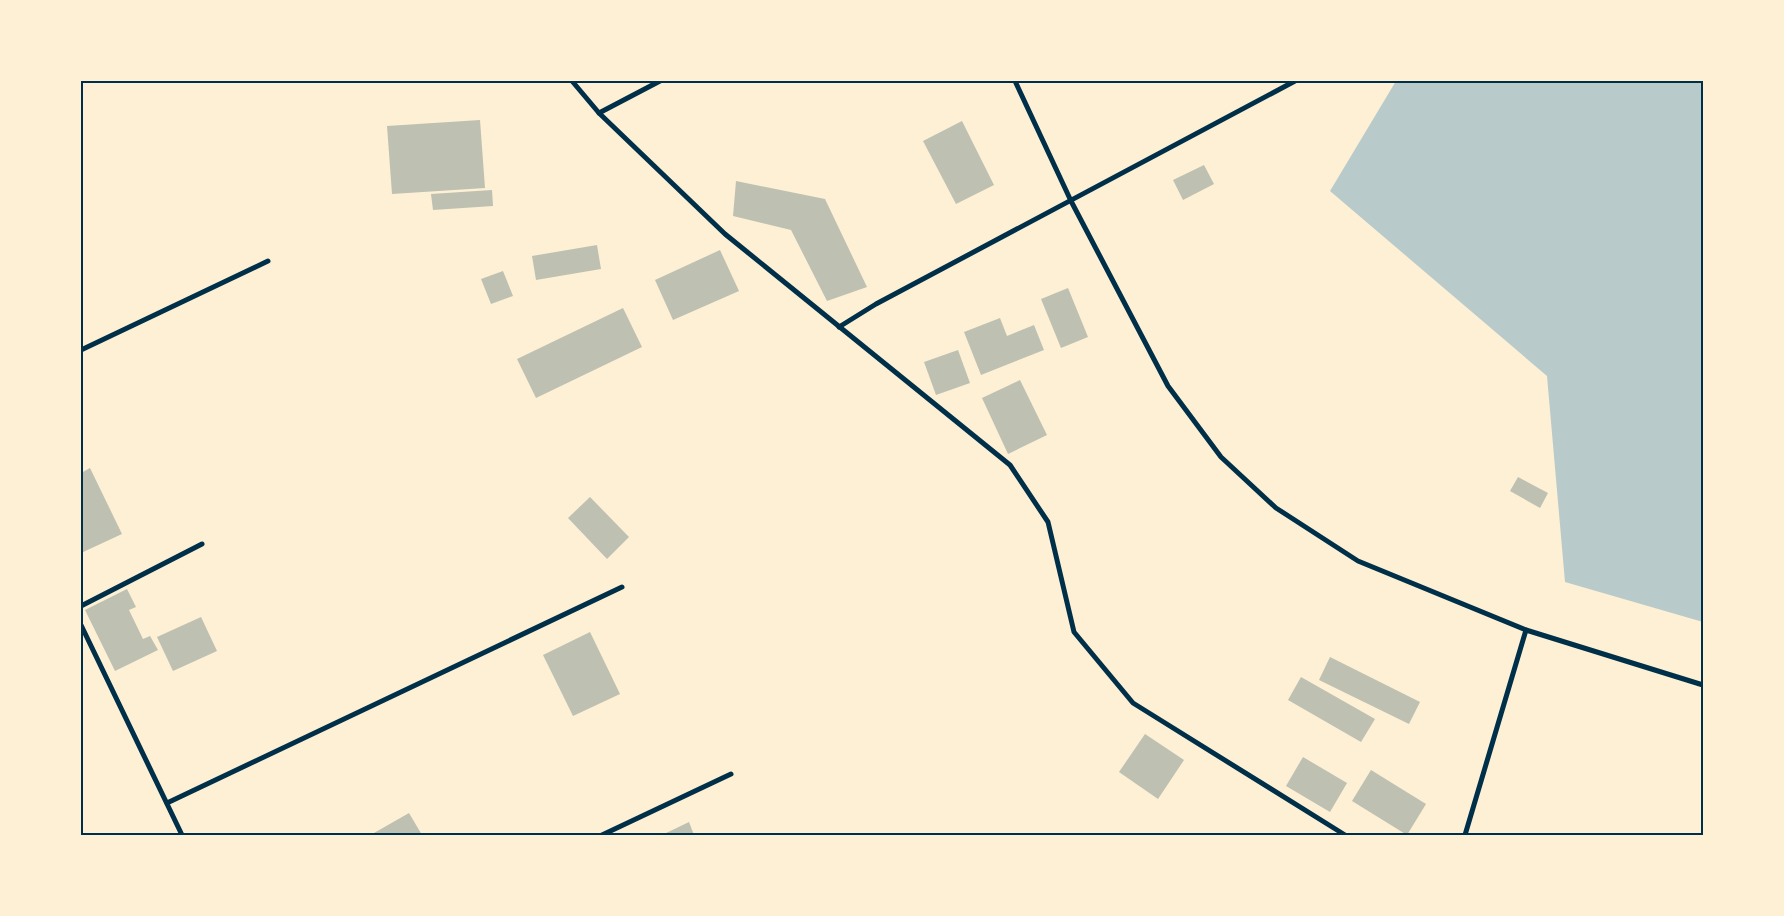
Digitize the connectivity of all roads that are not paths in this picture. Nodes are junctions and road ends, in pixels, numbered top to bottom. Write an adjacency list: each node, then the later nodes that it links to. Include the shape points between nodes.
1 (572, 81): 5 (street)
2 (660, 81): 5 (street)
3 (1015, 81): 6 (street)
4 (1295, 81): 6 (street)
5 (599, 113): 8 (street, via 725,234)
6 (1071, 200): 8 (street); 14 (street, via 1168,386 1221,457 1276,508 1358,561)
7 (268, 260): 9 (street)
8 (839, 327): 20 (street, via 1010,465 1048,522 1074,632 1133,703)
9 (81, 350)
10 (202, 544): 12 (street)
11 (622, 587): 17 (street)
12 (81, 606)
13 (81, 625): 17 (street)
14 (1526, 630): 15 (street); 21 (street)
15 (1703, 685)
16 (731, 774): 19 (street)
17 (167, 803): 18 (street)
18 (182, 835)
19 (602, 835)
20 (1345, 835)
21 (1465, 835)

